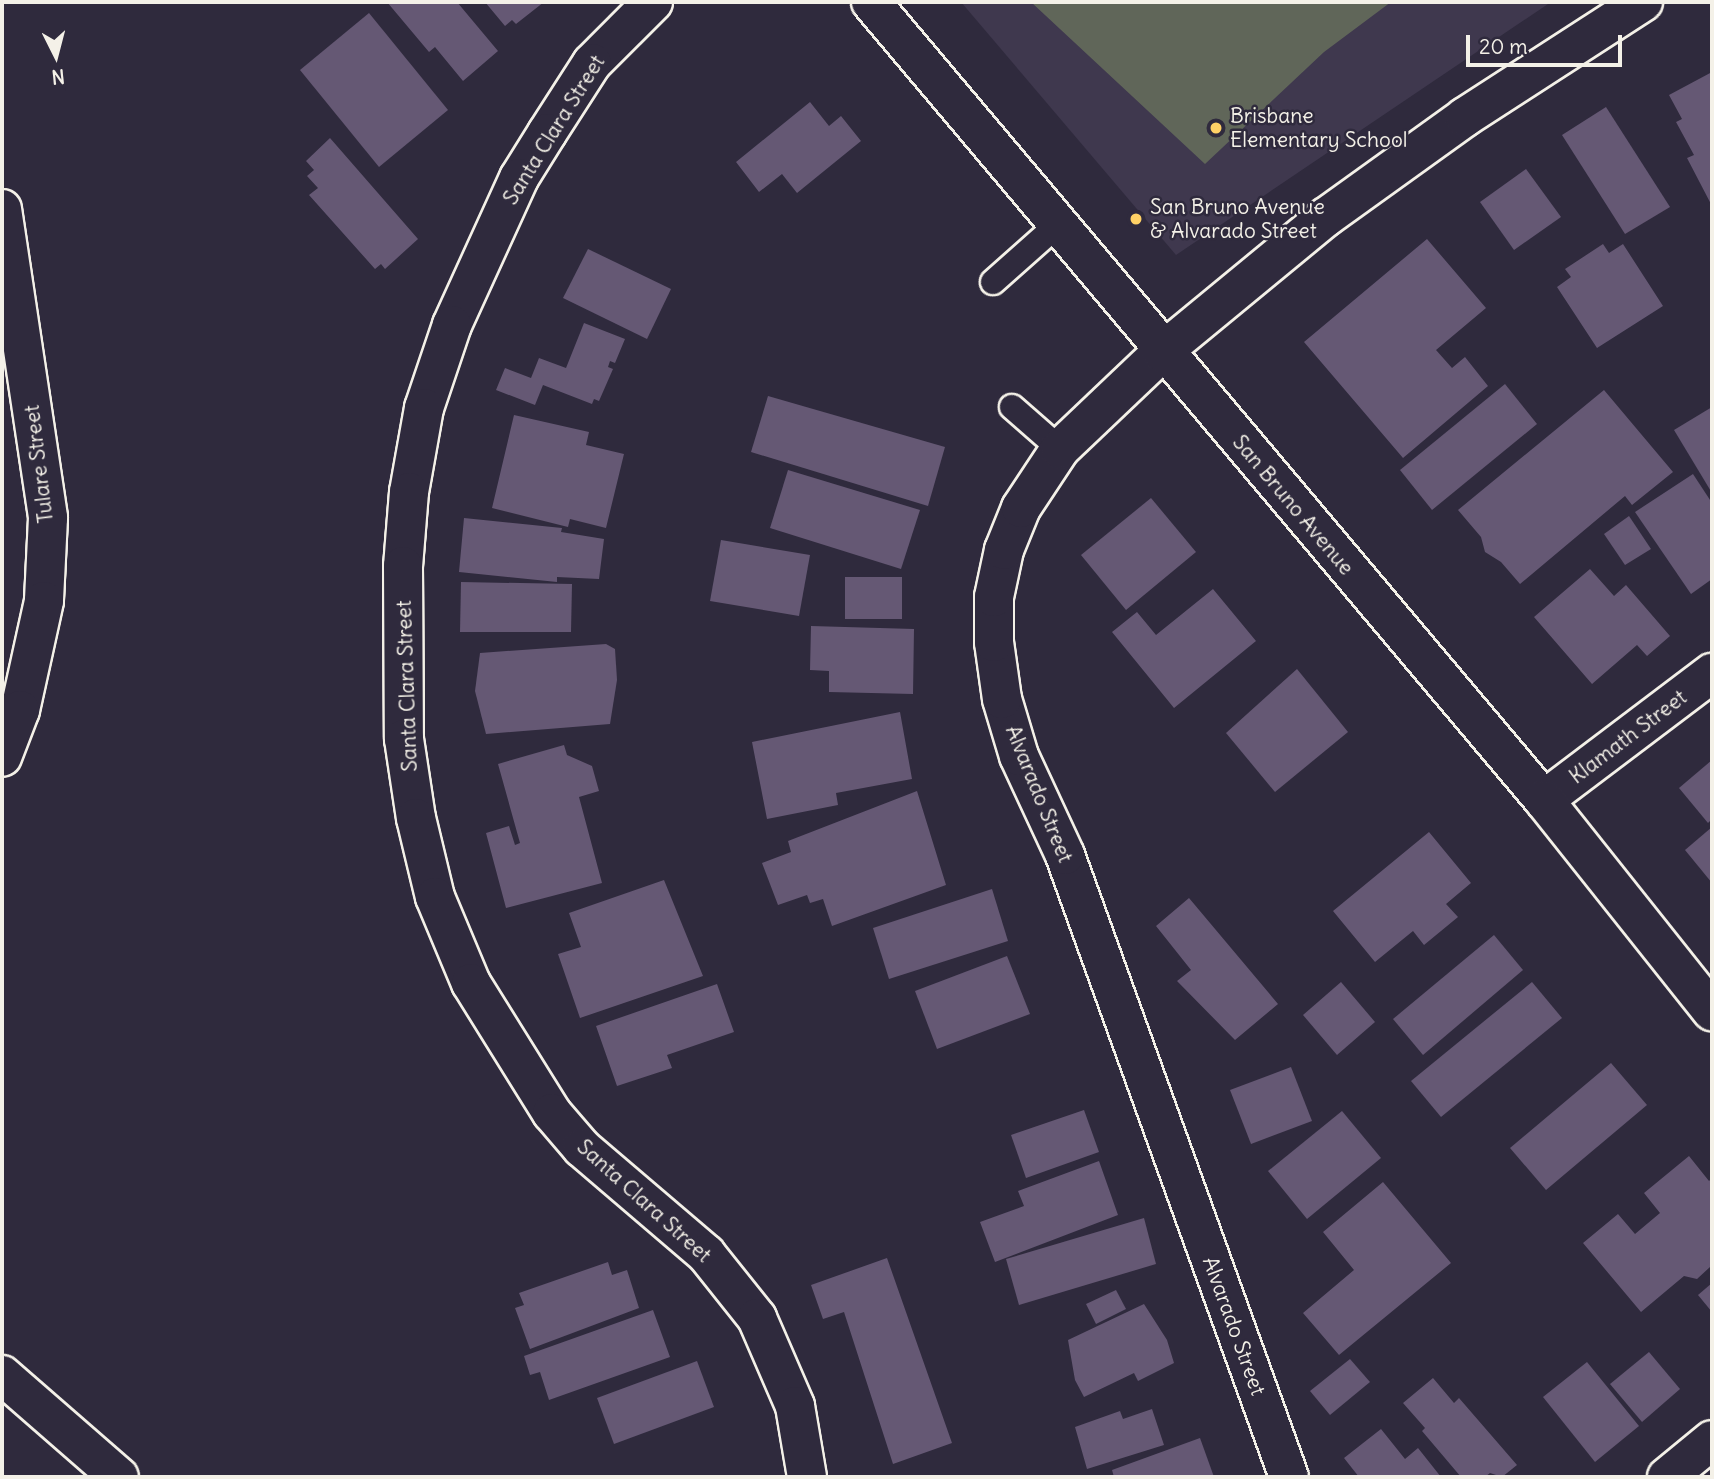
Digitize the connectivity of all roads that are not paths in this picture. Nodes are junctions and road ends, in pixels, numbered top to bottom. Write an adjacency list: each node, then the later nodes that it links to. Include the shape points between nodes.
1 (653, 2): 18 (street, Santa Clara Street, via 592,63 519,178 448,337 424,408 409,492 403,566 404,739 435,897 471,983 552,1113 582,1148 706,1254 757,1318 795,1406)
2 (871, 2): 5 (street, San Bruno Avenue)
3 (1643, 2): 7 (street, Alvarado Street, via 1465,117 1326,217)
4 (2, 209): 8 (street, Tulare Street)
5 (1056, 226): 6 (lane); 7 (street, San Bruno Avenue)
6 (993, 282)
7 (1162, 352): 10 (street, Alvarado Street); 13 (street, San Bruno Avenue)
8 (15, 381): 12 (street, Tulare Street, via 48,518 44,601 20,710)
9 (1012, 407): 10 (lane)
10 (1060, 449): 19 (street, Alvarado Street, via 1021,508 1004,550 994,597 994,642 1002,699 1019,756 1065,855)
11 (1712, 673): 13 (street, Klamath Street)
12 (2, 757)
13 (1544, 800): 14 (street, San Bruno Avenue)
14 (1712, 1012)
15 (2, 1375): 17 (street)
16 (1712, 1440): 20 (street)
17 (118, 1477)
18 (807, 1477)
19 (1289, 1477)
20 (1667, 1477)

